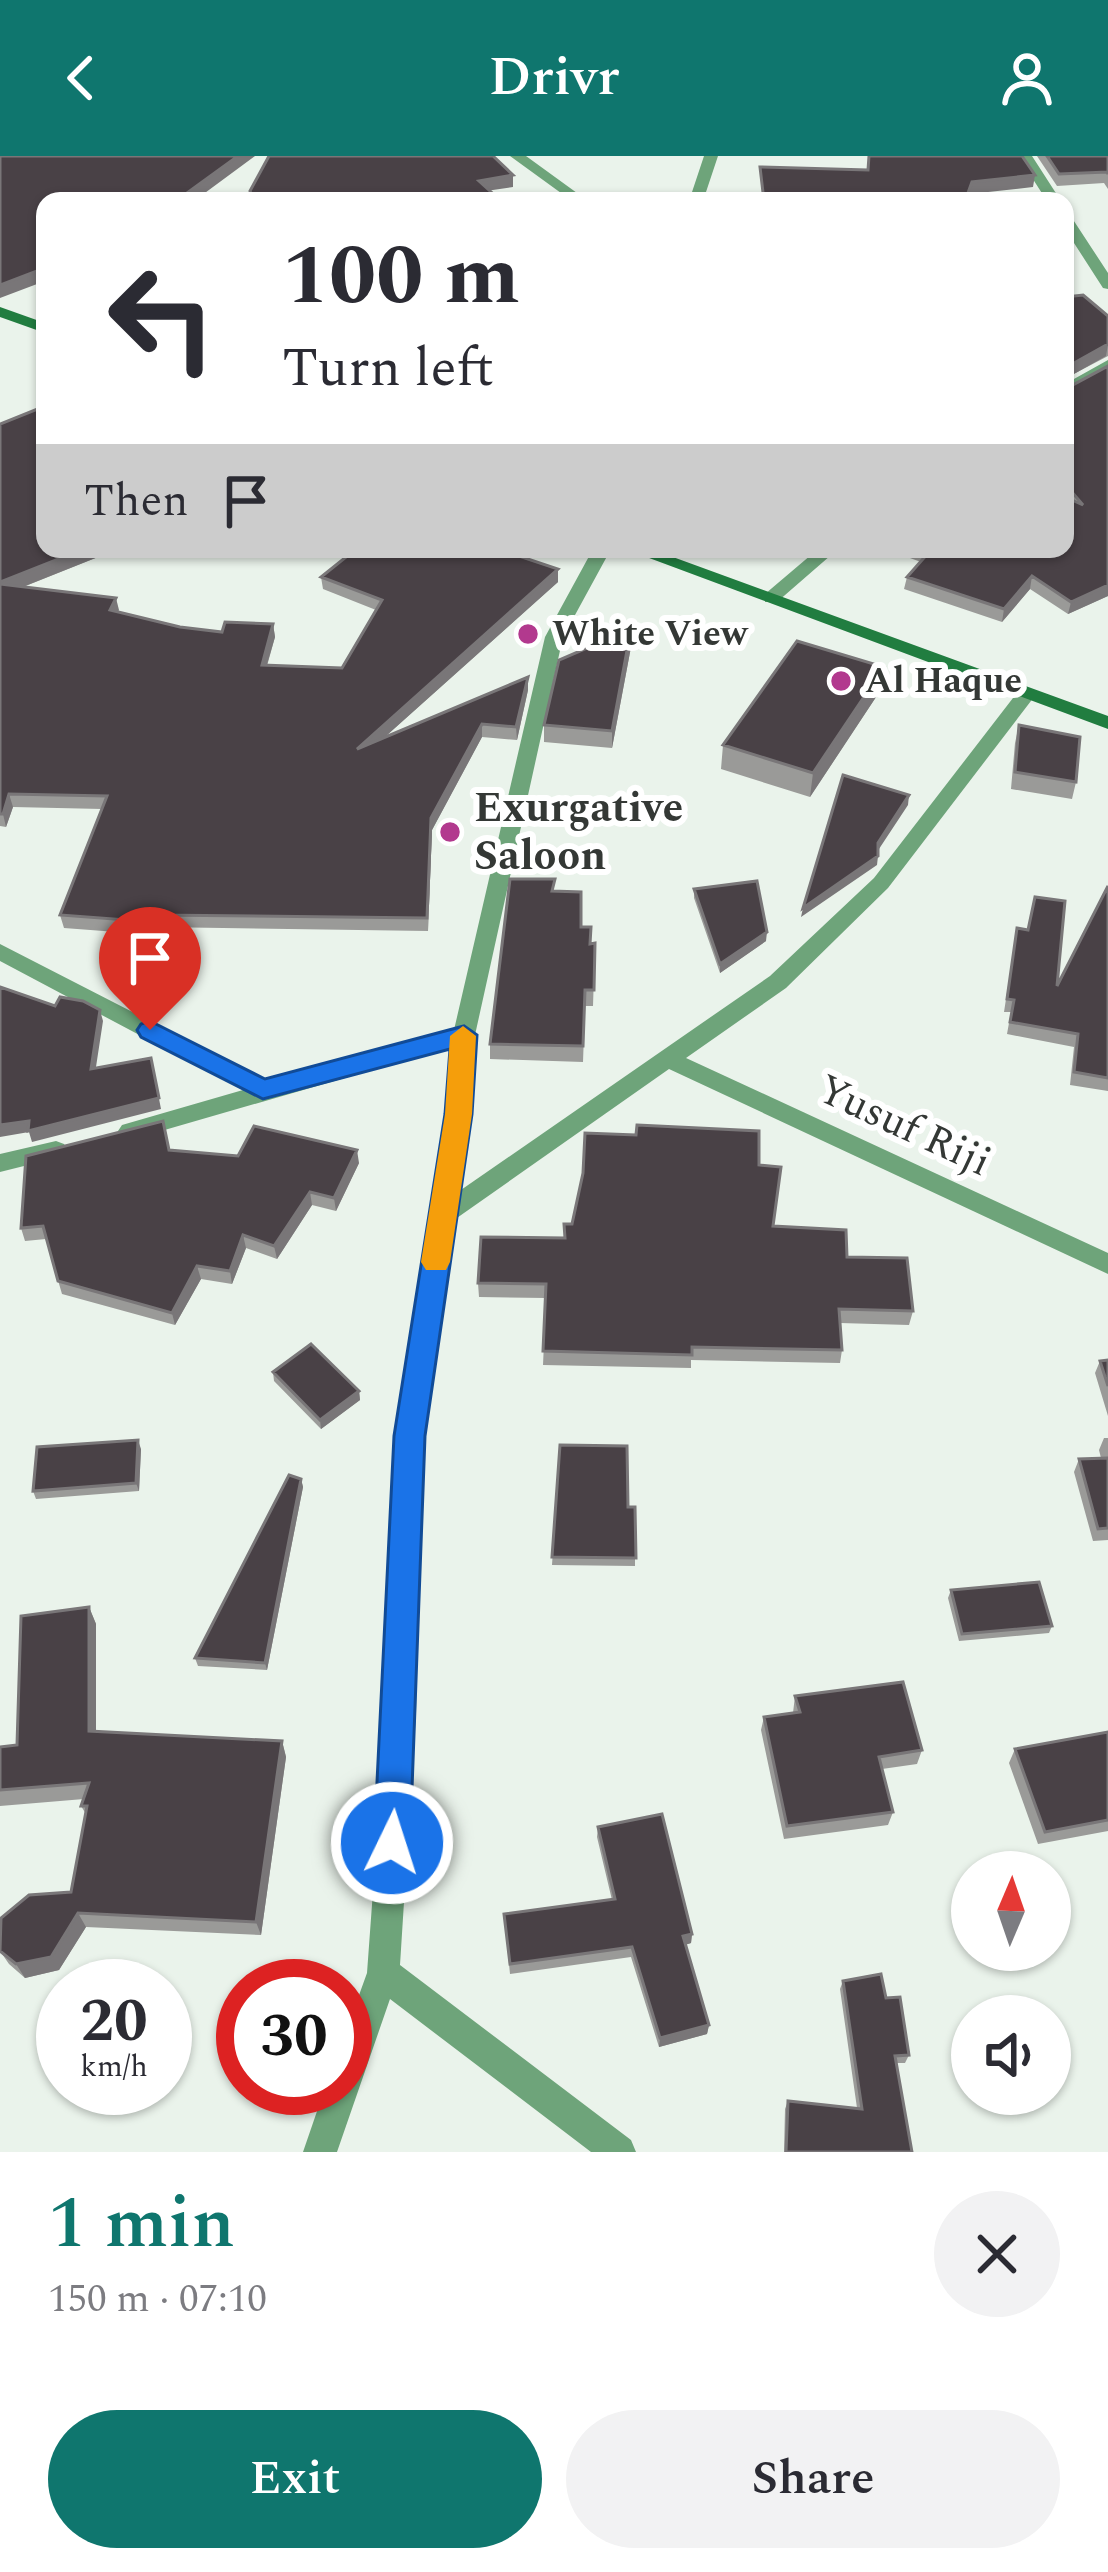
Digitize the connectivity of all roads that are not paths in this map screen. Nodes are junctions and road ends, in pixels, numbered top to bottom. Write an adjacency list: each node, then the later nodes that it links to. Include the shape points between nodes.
1 (517, 156): 4 (street)
2 (711, 156): 5 (street)
3 (1025, 156): 6 (street)
4 (568, 192)
5 (699, 192)
6 (1048, 192)
7 (1074, 232): 8 (street)
8 (1108, 285)
9 (0, 311): 10 (main road)
10 (36, 325)
11 (1108, 365): 12 (street)
12 (1074, 386)
13 (597, 558): 20 (street, via 554,637)
14 (659, 558): 16 (main road)
15 (818, 558): 16 (street)
16 (771, 598): 17 (main road)
17 (1027, 693): 18 (main road); 21 (street, via 880,883 778,982)
18 (1108, 723)
19 (0, 952): 22 (street)
20 (464, 1035): 22 (street); 24 (street)
21 (668, 1059): 24 (street); 25 (street, Yusuf Riji)
22 (263, 1090): 23 (street)
23 (0, 1163)
24 (443, 1215): 26 (street, via 409,1436)
25 (1108, 1264)
26 (383, 1973): 27 (street); 30 (street)
27 (372, 2004)
28 (333, 2115): 29 (street)
29 (320, 2152)
30 (619, 2152)

